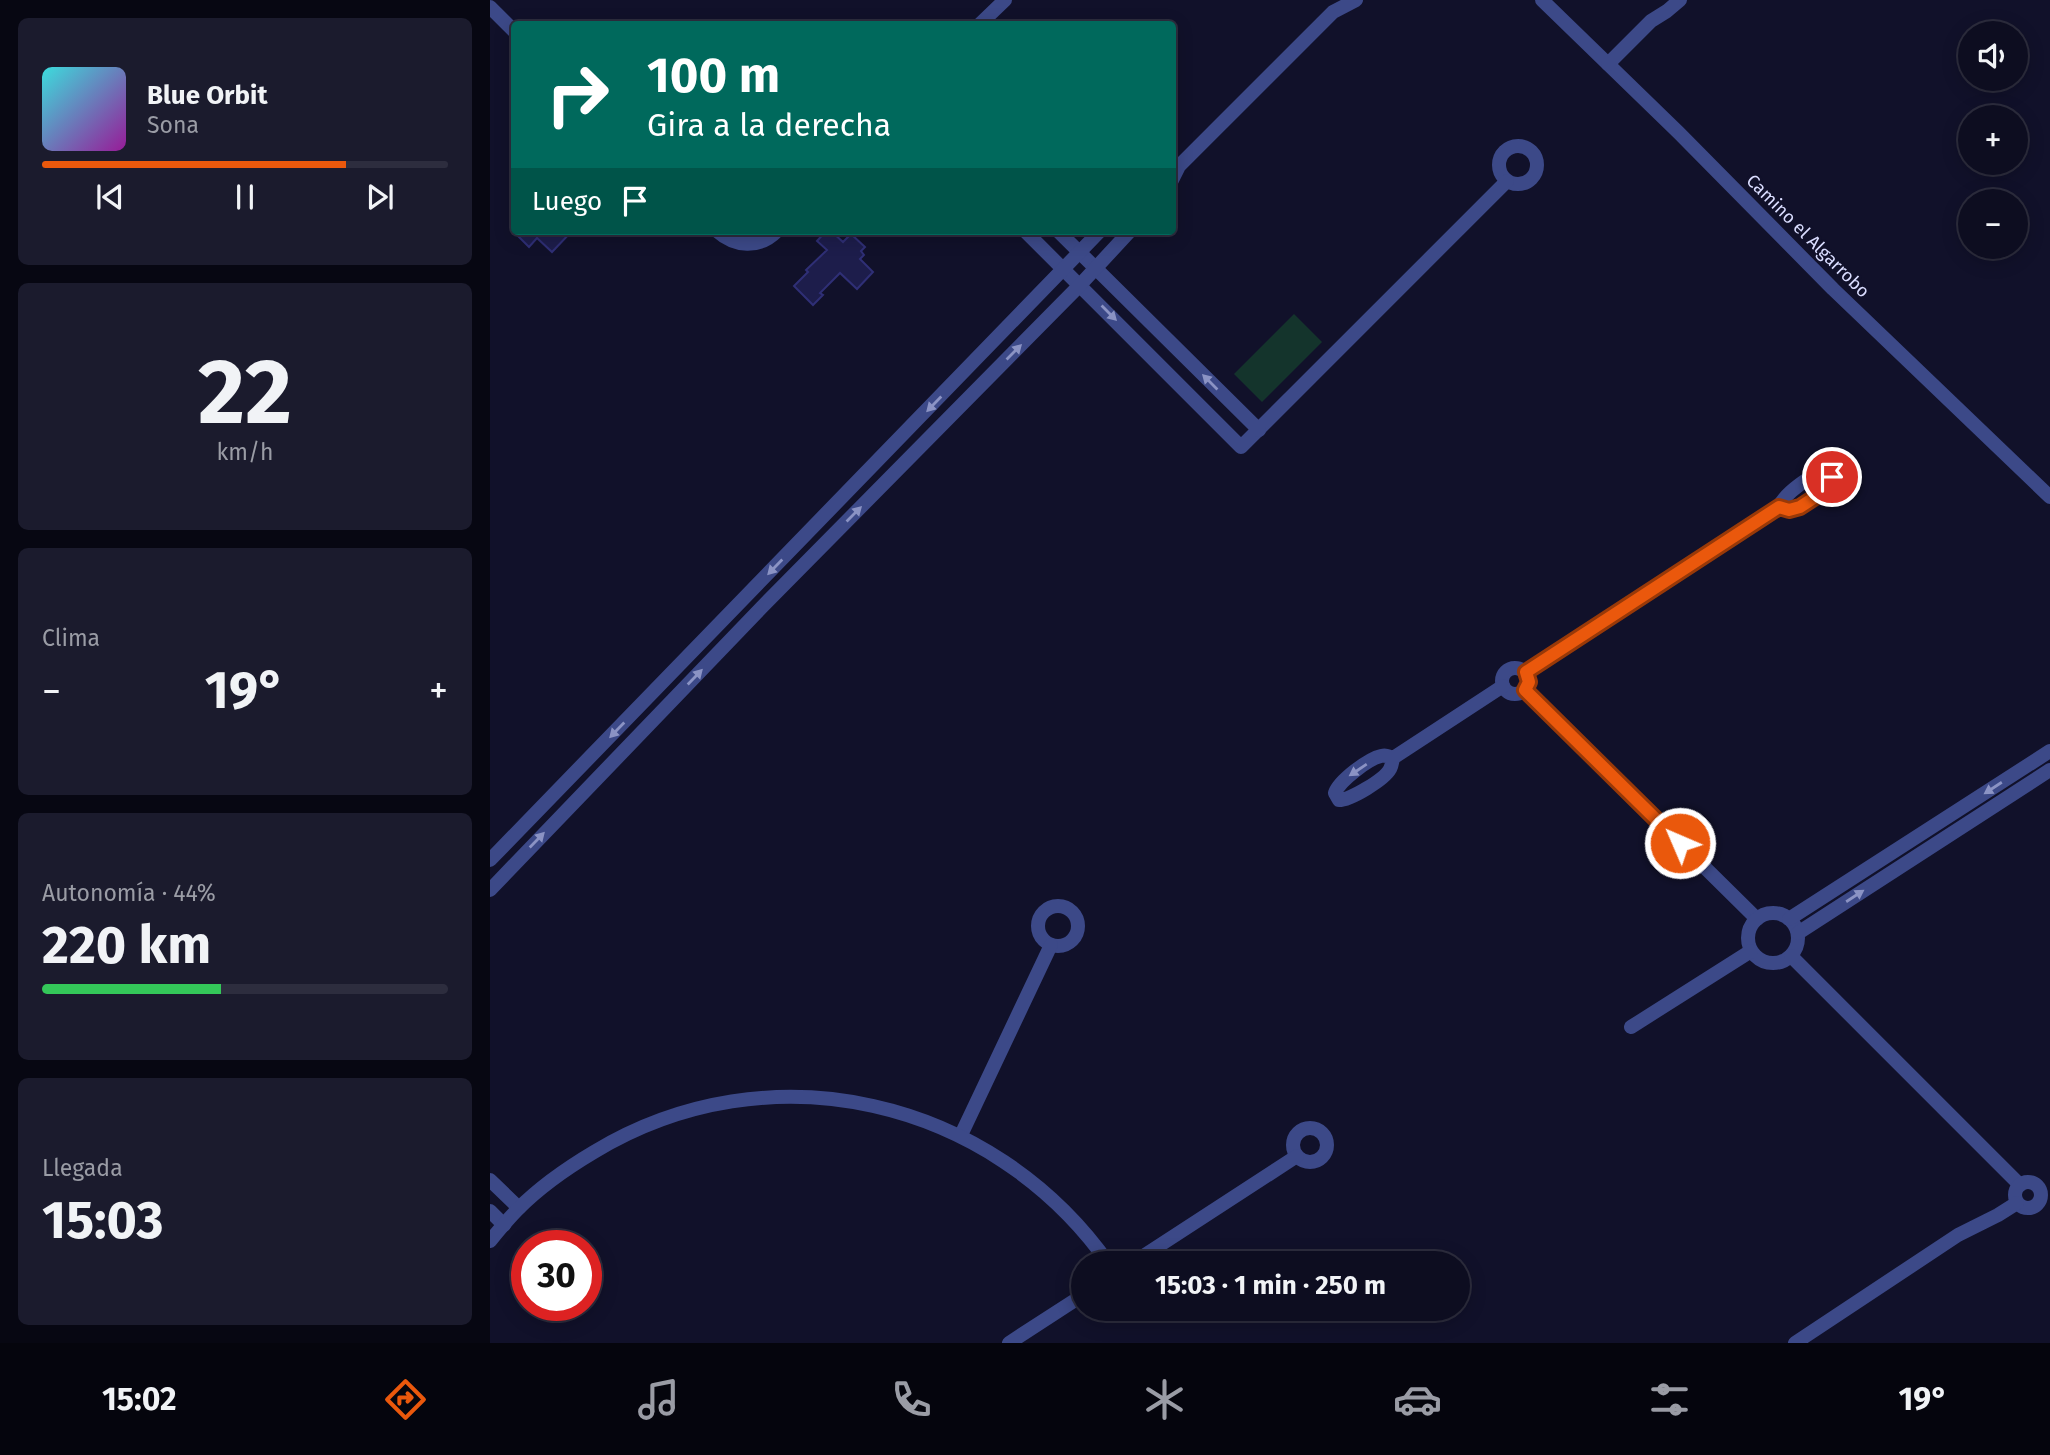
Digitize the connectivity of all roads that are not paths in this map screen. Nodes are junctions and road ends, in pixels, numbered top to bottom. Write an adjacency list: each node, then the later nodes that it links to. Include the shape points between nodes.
1 (1005, 0): 8 (street)
2 (1356, 0): 6 (street)
3 (1542, 0): 11 (street, Camino el Algarrobo)
4 (1664, 0): 9 (street)
5 (1680, 0): 9 (street)
6 (1335, 6): 12 (street)
7 (490, 7): 10 (street)
8 (983, 21)
9 (1651, 21): 11 (street)
10 (511, 29)
11 (1608, 64): 25 (street, Camino el Algarrobo)
12 (1176, 171)
13 (1507, 181): 24 (street)
14 (723, 235): 15 (street, via 747,244)
15 (772, 235)
16 (1029, 235): 22 (street)
17 (1062, 235): 20 (street)
18 (1096, 235): 20 (street)
19 (1126, 235): 21 (street)
20 (1080, 253): 21 (street); 22 (street)
21 (1096, 268): 23 (street); 24 (street, one-way to 21)
22 (1065, 269): 23 (street); 33 (street, one-way to 33)
23 (1080, 285): 24 (street, one-way to 24, via 1241,447); 34 (street, one-way to 23)
24 (1259, 430)
25 (2050, 497)
26 (1779, 507): 27 (street)
27 (1526, 672): 28 (street, via 1518,667 1508,669); 29 (street, via 1529,682)
28 (1503, 686): 29 (street, via 1514,694); 31 (street)
29 (1525, 690): 35 (street)
30 (2050, 751): 36 (street, one-way to 36)
31 (1393, 758)
32 (2050, 770): 37 (street, one-way to 32)
33 (490, 860)
34 (490, 890)
35 (1757, 919): 36 (street, via 1773,914); 39 (street, via 1749,934)
36 (1789, 919): 37 (street)
37 (1798, 933): 40 (street)
38 (1051, 945): 42 (street)
39 (1751, 951): 40 (street, via 1770,963); 41 (street)
40 (1791, 956): 46 (street)
41 (1631, 1027)
42 (961, 1135): 48 (street, via 863,1103 812,1098 730,1102 675,1115 623,1136 561,1173); 52 (street, via 1047,1195)
43 (1297, 1156): 53 (street)
44 (490, 1180): 48 (street)
45 (2045, 1184): 46 (street); 47 (street, via 2036,1206 2024,1208)
46 (2020, 1185): 47 (street, via 2015,1193)
47 (2017, 1203): 56 (street)
48 (519, 1208): 50 (street)
49 (490, 1211): 50 (street)
50 (504, 1225): 51 (street)
51 (490, 1241)
52 (1099, 1251)
53 (1151, 1251)
54 (1071, 1303): 55 (street)
55 (1009, 1343)
56 (1794, 1343)

